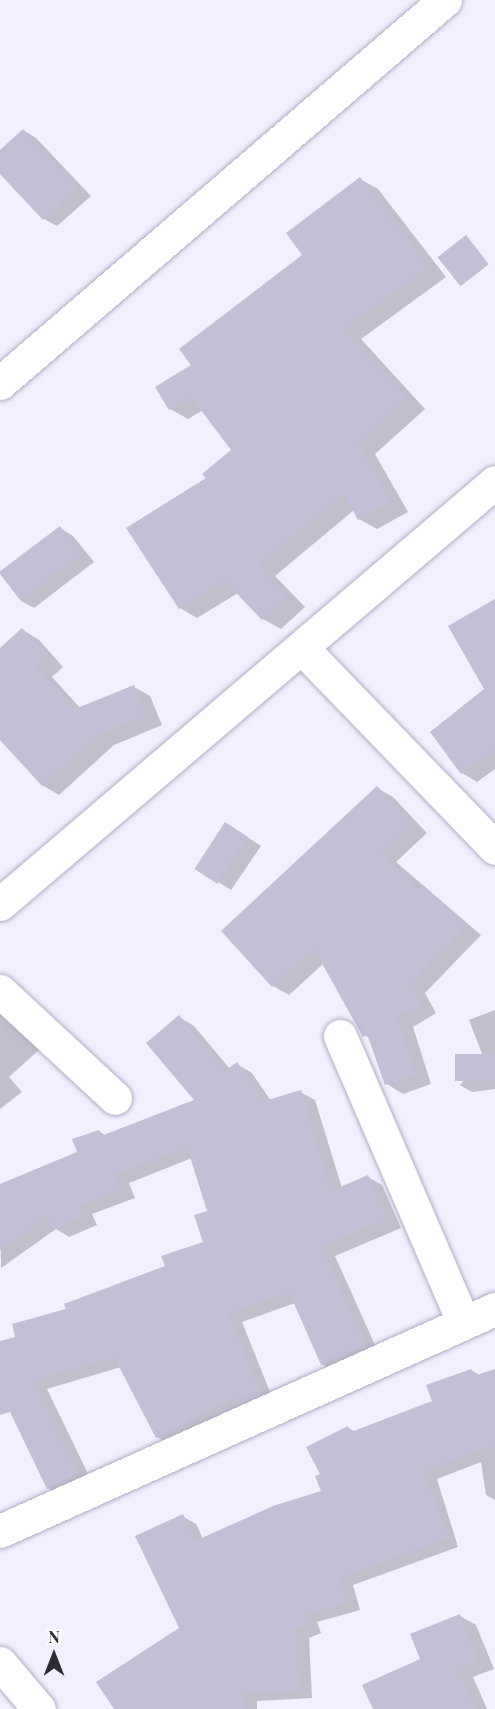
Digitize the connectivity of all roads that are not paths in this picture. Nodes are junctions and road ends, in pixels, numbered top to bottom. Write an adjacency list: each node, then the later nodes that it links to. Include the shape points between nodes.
1 (445, 0): 2 (street)
2 (0, 383)
3 (495, 482): 4 (street)
4 (302, 648): 5 (street); 6 (street)
5 (495, 848)
6 (0, 904)
7 (0, 991): 9 (street)
8 (340, 1036): 11 (street)
9 (115, 1098)
10 (495, 1309): 11 (street)
11 (463, 1322): 12 (street)
12 (0, 1531)
13 (0, 1663): 14 (street)
14 (39, 1709)

